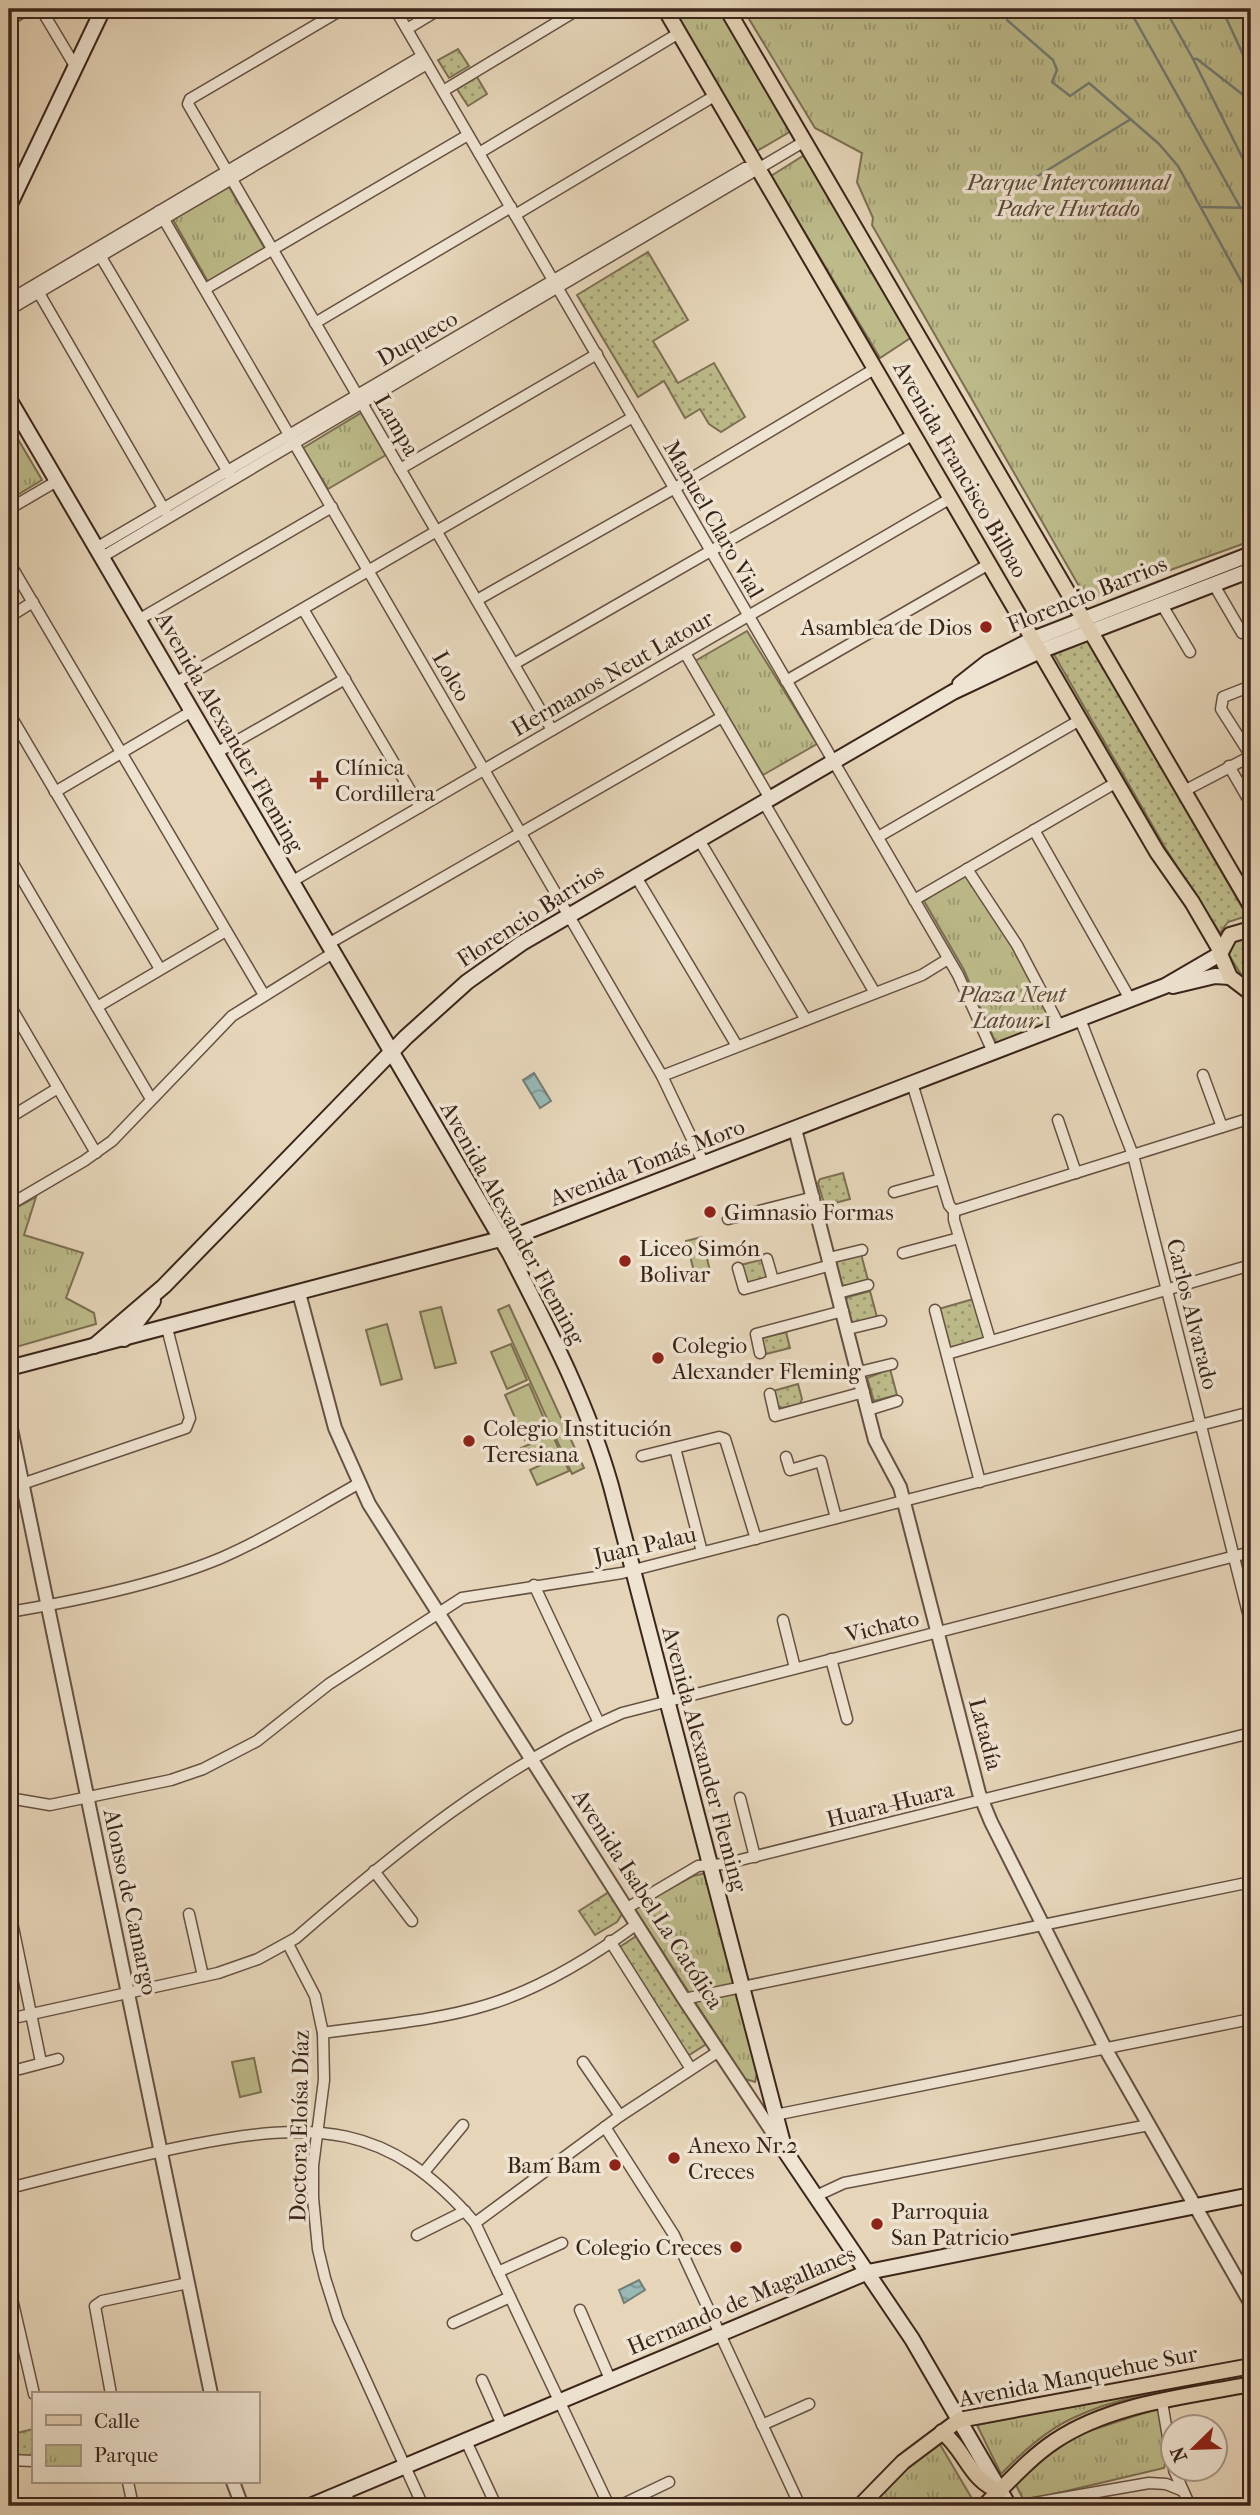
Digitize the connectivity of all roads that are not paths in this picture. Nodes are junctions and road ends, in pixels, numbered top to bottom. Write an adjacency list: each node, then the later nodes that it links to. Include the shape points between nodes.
1 (28, 9): 10 (street)
2 (41, 9): 14 (street)
3 (103, 9): 14 (main road)
4 (344, 9): 21 (street, Lampa, via 188,102)
5 (395, 9): 11 (street, Manuel Claro Vial)
6 (440, 9): 11 (street)
7 (579, 9): 15 (street)
8 (664, 9): 12 (main road, Avenida Francisco Bilbao)
9 (727, 9): 18 (main road, Avenida Francisco Bilbao)
10 (9, 20)
11 (407, 29): 13 (street, Manuel Claro Vial)
12 (679, 33): 16 (main road, Avenida Francisco Bilbao); 19 (street)
13 (425, 60): 15 (street, Manuel Claro Vial); 21 (street)
14 (75, 66): 22 (main road)
15 (443, 91): 17 (street, Manuel Claro Vial)
16 (716, 95): 20 (main road, Avenida Francisco Bilbao); 23 (street)
17 (468, 135): 19 (street, Manuel Claro Vial); 25 (street)
18 (805, 141): 20 (street, Duqueco); 63 (main road, Avenida Francisco Bilbao)
19 (479, 153): 23 (street, Manuel Claro Vial)
20 (759, 167): 27 (street, Duqueco, via 745,169); 34 (main road, Avenida Francisco Bilbao)
21 (229, 175): 24 (street); 25 (street, Lampa)
22 (9, 206)
23 (513, 211): 27 (street, Manuel Claro Vial); 32 (street)
24 (162, 215): 26 (street); 29 (street, Lolco)
25 (272, 250): 29 (street); 32 (street, Lampa)
26 (98, 252): 28 (street); 41 (street)
27 (556, 285): 33 (street, Manuel Claro Vial); 36 (street, Duqueco)
28 (37, 288): 30 (street); 31 (street); 47 (street)
29 (205, 289): 39 (street, Lolco)
30 (9, 300)
31 (9, 310)
32 (315, 323): 36 (street, Lampa)
33 (597, 354): 37 (street, Manuel Claro Vial); 40 (street)
34 (876, 368): 38 (main road, Avenida Francisco Bilbao); 43 (street)
35 (9, 398): 42 (main road, Avenida Alexander Fleming)
36 (360, 400): 39 (street, Duqueco); 40 (street, Lampa)
37 (633, 417): 43 (street, Manuel Claro Vial); 48 (street)
38 (914, 434): 44 (main road, Avenida Francisco Bilbao); 49 (street)
39 (292, 439): 41 (street, Duqueco); 45 (street, Lolco)
40 (400, 469): 48 (street, Lampa)
41 (230, 476): 47 (street, Duqueco)
42 (57, 481): 46 (street); 50 (main road, Avenida Alexander Fleming)
43 (675, 488): 49 (street, Manuel Claro Vial); 56 (street)
44 (951, 498): 53 (main road, Avenida Francisco Bilbao); 60 (street, Hermanos Neut Latour)
45 (332, 507): 54 (street, Lolco); 62 (street)
46 (9, 509)
47 (166, 513): 50 (street, Duqueco)
48 (436, 531): 54 (street); 56 (street, Lampa)
49 (711, 551): 60 (street, Manuel Claro Vial); 68 (street)
50 (99, 553): 62 (main road, Avenida Alexander Fleming)
51 (1250, 560): 55 (main road, Florencio Barrios); 63 (main road, Florencio Barrios)
52 (9, 562): 57 (street)
53 (989, 564): 65 (main road, Avenida Francisco Bilbao); 70 (street)
54 (369, 571): 59 (street); 83 (street, Lolco)
55 (1214, 585): 58 (main road, Florencio Barrios); 64 (street)
56 (477, 600): 68 (street, Lampa)
57 (33, 603): 61 (street); 78 (street)
58 (1162, 605): 63 (main road, Florencio Barrios); 66 (street)
59 (303, 609): 69 (street); 71 (street)
60 (748, 616): 67 (street, Hermanos Neut Latour); 70 (street, Manuel Claro Vial)
61 (9, 617)
62 (138, 620): 71 (main road, Avenida Alexander Fleming)
63 (1088, 625): 65 (main road, Florencio Barrios); 85 (main road, Avenida Francisco Bilbao)
64 (1242, 633)
65 (1037, 645): 76 (main road, Avenida Francisco Bilbao); 81 (main road, Florencio Barrios)
66 (1189, 652)
67 (685, 653): 75 (street); 77 (street, Hermanos Neut Latour)
68 (514, 664): 77 (street, Lampa)
69 (345, 679): 79 (street); 89 (street)
70 (786, 681): 81 (street, Manuel Claro Vial)
71 (175, 683): 73 (main road, Avenida Alexander Fleming)
72 (1251, 685): 80 (street, via 1223,696 1221,709)
73 (192, 712): 78 (street); 79 (main road, Avenida Alexander Fleming)
74 (9, 713): 86 (street)
75 (722, 717): 87 (street); 91 (street)
76 (1080, 720): 84 (main road, Avenida Francisco Bilbao); 92 (street)
77 (552, 730): 83 (street, Hermanos Neut Latour)
78 (121, 753): 86 (street); 102 (street)
79 (216, 753): 97 (main road, Avenida Alexander Fleming)
80 (1251, 756): 82 (street)
81 (833, 760): 87 (main road, Florencio Barrios); 92 (street, Manuel Claro Vial)
82 (1228, 766): 85 (street); 88 (street)
83 (484, 769): 89 (street, Hermanos Neut Latour); 91 (street, Lolco)
84 (1116, 782): 90 (street); 104 (main road, Avenida Francisco Bilbao)
85 (1185, 791): 99 (main road, Avenida Francisco Bilbao)
86 (55, 792): 106 (street)
87 (766, 799): 93 (main road, Florencio Barrios); 109 (street)
88 (1251, 804)
89 (420, 807): 97 (street, Hermanos Neut Latour)
90 (1034, 830): 95 (street); 112 (street)
91 (522, 834): 100 (street, Lolco); 103 (street)
92 (878, 837): 98 (street, Manuel Claro Vial)
93 (698, 838): 96 (main road, Florencio Barrios); 116 (street)
94 (9, 857): 114 (street)
95 (967, 869): 98 (street); 117 (street, via 1017,946)
96 (635, 875): 100 (main road, Florencio Barrios); 118 (street)
97 (291, 881): 103 (main road, Avenida Alexander Fleming)
98 (914, 900): 105 (street, Manuel Claro Vial)
99 (1251, 904)
100 (568, 914): 119 (main road, Florencio Barrios, via 467,982); 122 (street, Lolco)
101 (1251, 929): 104 (main road, via 1230,935)
102 (226, 931): 106 (street); 111 (street)
103 (331, 949): 111 (street); 119 (main road, Avenida Alexander Fleming)
104 (1220, 952): 107 (main road, Avenida Francisco Bilbao); 108 (main road, Avenida Tomás Moro)
105 (948, 959): 109 (street); 120 (street, Manuel Claro Vial)
106 (160, 970): 114 (street)
107 (1230, 977): 108 (main road, Avenida Tomás Moro); 110 (main road)
108 (1165, 986): 112 (main road, Avenida Tomás Moro)
109 (875, 993): 116 (street)
110 (1251, 993)
111 (264, 995): 125 (street, via 232,1016)
112 (1130, 999): 115 (main road, Avenida Tomás Moro)
113 (9, 1004): 124 (street)
114 (97, 1007): 125 (street)
115 (1080, 1019): 117 (main road, Avenida Tomás Moro); 132 (street, Carlos Alvarado)
116 (806, 1020): 118 (street)
117 (1060, 1027): 120 (main road, Avenida Tomás Moro)
118 (737, 1046): 122 (street)
119 (391, 1052): 142 (main road, Avenida Alexander Fleming); 151 (main road, Florencio Barrios)
120 (993, 1052): 123 (main road, Avenida Tomás Moro)
121 (1203, 1075): 129 (street)
122 (662, 1076): 133 (street, Lolco)
123 (912, 1083): 130 (main road, Avenida Tomás Moro); 135 (street)
124 (58, 1088): 126 (street); 131 (street)
125 (151, 1099): 131 (street)
126 (9, 1118)
127 (1251, 1118): 129 (street)
128 (1058, 1120): 134 (street)
129 (1222, 1127): 132 (street)
130 (795, 1129): 133 (main road, Avenida Tomás Moro); 137 (street, Latadía)
131 (96, 1153): 138 (street)
132 (1133, 1155): 134 (street); 152 (street, Carlos Alvarado)
133 (704, 1164): 142 (main road, Avenida Tomás Moro)
134 (1076, 1173): 139 (street)
135 (941, 1180): 136 (street); 139 (street)
136 (894, 1192)
137 (814, 1197): 140 (street); 146 (street, Latadía)
138 (9, 1205)
139 (954, 1211): 141 (street)
140 (728, 1219)
141 (959, 1238): 144 (street); 161 (street)
142 (500, 1239): 153 (main road, Avenida Tomás Moro); 188 (main road, Avenida Alexander Fleming, via 562,1356 594,1430)
143 (862, 1250): 146 (street)
144 (904, 1253)
145 (768, 1259): 149 (street)
146 (830, 1261): 149 (street); 154 (street, Latadía)
147 (1251, 1265): 152 (street)
148 (738, 1268): 149 (street, via 744,1289)
149 (773, 1280)
150 (868, 1285): 154 (street)
151 (163, 1286): 160 (main road, Florencio Barrios); 162 (main road, Florencio Barrios)
152 (1166, 1289): 161 (street); 174 (street, Carlos Alvarado)
153 (299, 1293): 158 (main road, Avenida Tomás Moro); 181 (street, Avenida Isabel La Católica, via 335,1428)
154 (838, 1293): 156 (street, Latadía)
155 (935, 1310): 164 (street)
156 (843, 1311): 159 (street, Latadía); 163 (street, via 756,1334)
157 (881, 1321): 159 (street)
158 (167, 1328): 160 (main road, Avenida Tomás Moro); 180 (street, via 190,1419 186,1428)
159 (848, 1329): 167 (street, Latadía)
160 (124, 1339): 162 (main road, Avenida Tomás Moro)
161 (990, 1340): 164 (street)
162 (94, 1346): 166 (main road, Avenida Tomás Moro)
163 (760, 1353)
164 (947, 1354): 179 (street)
165 (892, 1364): 167 (street)
166 (9, 1368)
167 (859, 1372): 168 (street, Latadía)
168 (864, 1392): 169 (street, via 775,1416); 171 (street, Latadía)
169 (770, 1394)
170 (897, 1401): 171 (street)
171 (868, 1409): 182 (street, Latadía, via 879,1450)
172 (1251, 1412): 174 (street, Juan Palau)
173 (9, 1419): 178 (street, Alonso de Camargo)
174 (1201, 1425): 179 (street, Juan Palau); 187 (street, Carlos Alvarado)
175 (676, 1448): 176 (street); 184 (street, via 725,1439); 185 (street)
176 (642, 1456)
177 (786, 1457): 183 (street, via 790,1470 820,1457)
178 (13, 1464): 180 (street, Alonso de Camargo)
179 (980, 1482): 182 (street, Juan Palau)
180 (22, 1484): 190 (street, Alonso de Camargo)
181 (358, 1484): 190 (street, via 256,1541 198,1567); 192 (street, Avenida Isabel La Católica)
182 (904, 1501): 183 (street, Juan Palau); 195 (street, Latadía)
183 (836, 1518): 184 (street, Juan Palau)
184 (756, 1539): 185 (street, Juan Palau)
185 (702, 1552): 188 (street, Juan Palau)
186 (1251, 1552): 187 (street, Vichato)
187 (1234, 1556): 194 (street, Carlos Alvarado); 195 (street, Vichato)
188 (632, 1570): 189 (street, Juan Palau); 198 (main road, Avenida Alexander Fleming)
189 (534, 1585): 192 (street, Juan Palau, via 474,1595); 200 (street)
190 (47, 1603): 191 (street); 203 (street, Alonso de Camargo)
191 (9, 1612)
192 (437, 1614): 202 (street, Avenida Isabel La Católica); 203 (street, Juan Palau, via 329,1684 230,1757 171,1780)
193 (783, 1620): 197 (street)
194 (1251, 1625)
195 (937, 1632): 196 (street, Vichato); 206 (street, Latadía)
196 (831, 1659): 197 (street, Vichato); 199 (street)
197 (795, 1668): 198 (street, Vichato)
198 (666, 1700): 200 (street, Vichato); 208 (main road, Avenida Alexander Fleming)
199 (847, 1719)
200 (599, 1723): 202 (street, Vichato)
201 (1251, 1733): 206 (street, Huara-Huara)
202 (531, 1760): 209 (street, Vichato, via 439,1819); 212 (street, Avenida Isabel La Católica)
203 (88, 1797): 204 (street, Juan Palau, via 50,1805); 221 (street, Alonso de Camargo)
204 (9, 1798)
205 (740, 1798): 207 (street)
206 (982, 1802): 207 (street, Huara-Huara); 216 (street, Latadía)
207 (755, 1857): 208 (street, Huara-Huara)
208 (710, 1865): 212 (street, Huara-Huara, via 698,1866); 220 (main road, Avenida Alexander Fleming)
209 (374, 1871): 214 (street); 218 (street, Vichato)
210 (1251, 1882): 216 (street)
211 (9, 1908): 223 (street)
212 (627, 1908): 215 (street, Avenida Isabel La Católica)
213 (189, 1914): 219 (street)
214 (412, 1921)
215 (637, 1924): 217 (street); 222 (street, Avenida Isabel La Católica)
216 (1043, 1925): 220 (street); 227 (street, Latadía)
217 (610, 1941): 226 (street, via 548,1980 486,2006); 233 (street)
218 (288, 1944): 219 (street, Vichato, via 245,1964); 226 (street, Doctora Eloísa Díaz, via 315,1996)
219 (203, 1976): 221 (street, Vichato)
220 (742, 1987): 222 (street); 234 (main road, Avenida Alexander Fleming)
221 (128, 1992): 223 (street, Vichato); 240 (street, Alonso de Camargo)
222 (684, 1999): 228 (street, Avenida Isabel La Católica)
223 (31, 2014): 225 (street, Vichato); 230 (street)
224 (1251, 2019): 227 (street)
225 (9, 2020)
226 (323, 2033): 239 (street, Doctora Eloísa Díaz)
227 (1105, 2048): 234 (street); 237 (street, Latadía)
228 (719, 2051): 233 (street); 241 (street, Avenida Isabel La Católica)
229 (58, 2059): 230 (street)
230 (41, 2062): 232 (street)
231 (583, 2062): 235 (street)
232 (20, 2069)
233 (691, 2069): 235 (street)
234 (775, 2115): 241 (main road, Avenida Alexander Fleming)
235 (621, 2116): 238 (street)
236 (463, 2125): 242 (street)
237 (1149, 2125): 245 (street, via 844,2183); 246 (street, Latadía)
238 (605, 2127): 248 (street); 259 (street, via 661,2210)
239 (318, 2131): 240 (street, via 267,2131); 242 (street, via 373,2145); 278 (street, Doctora Eloísa Díaz, via 313,2198 325,2278 338,2319)
240 (162, 2151): 243 (street); 253 (street, Alonso de Camargo)
241 (785, 2151): 245 (main road, Avenida Isabel La Católica)
242 (424, 2172): 247 (street)
243 (9, 2188)
244 (1251, 2194): 246 (main road, Hernando de Magallanes)
245 (816, 2196): 252 (main road, Avenida Isabel La Católica)
246 (1195, 2205): 252 (main road, Hernando de Magallanes); 256 (street, Latadía)
247 (465, 2211): 248 (street); 249 (street)
248 (475, 2223): 251 (street)
249 (417, 2235)
250 (562, 2243): 251 (street)
251 (498, 2272): 254 (street)
252 (868, 2272): 259 (main road, Hernando de Magallanes); 271 (main road, Avenida Isabel La Católica)
253 (188, 2283): 265 (street, via 95,2306); 266 (street, Alonso de Camargo)
254 (510, 2297): 258 (street); 267 (street)
255 (9, 2300): 264 (street)
256 (1251, 2301)
257 (580, 2310): 261 (street)
258 (453, 2323)
259 (719, 2334): 261 (main road, Hernando de Magallanes); 273 (street)
260 (1251, 2366): 271 (main road, Avenida Manquehue Sur)
261 (611, 2379): 267 (main road, Hernando de Magallanes)
262 (482, 2380): 272 (street)
263 (1251, 2384): 268 (main road, Avenida Manquehue Sur)
264 (34, 2392)
265 (111, 2392)
266 (211, 2392)
267 (559, 2401): 272 (main road, Hernando de Magallanes); 292 (street)
268 (1162, 2402): 270 (street); 284 (main road, Avenida Manquehue Sur, via 1113,2414 1072,2431 1041,2451)
269 (809, 2404): 273 (street)
270 (1164, 2414)
271 (959, 2420): 274 (main road, Avenida Manquehue Sur); 284 (main road, Avenida Isabel La Católica)
272 (502, 2425): 275 (main road, Hernando de Magallanes)
273 (762, 2426): 294 (street)
274 (942, 2432): 284 (main road, via 980,2481); 295 (main road, Avenida Manquehue Sur, via 892,2472)
275 (466, 2441): 278 (main road, Hernando de Magallanes); 286 (street)
276 (9, 2460): 277 (street)
277 (32, 2461)
278 (405, 2466): 285 (main road, Hernando de Magallanes); 291 (street, Doctora Eloísa Díaz)
279 (669, 2482): 293 (street)
280 (128, 2484): 287 (street)
281 (234, 2484): 288 (street)
282 (1179, 2484): 283 (street)
283 (1181, 2490): 298 (street, via 1149,2483); 299 (street)
284 (1000, 2491): 296 (main road, Avenida Manquehue Sur); 297 (main road, Avenida Isabel La Católica)
285 (345, 2492): 289 (main road, Hernando de Magallanes); 290 (street)
286 (493, 2499)
287 (133, 2506)
288 (242, 2506)
289 (310, 2506)
290 (351, 2506)
291 (423, 2506)
292 (608, 2506)
293 (619, 2506)
294 (800, 2506)
295 (860, 2506)
296 (984, 2506)
297 (1009, 2506)
298 (1017, 2506)
299 (1190, 2506)

